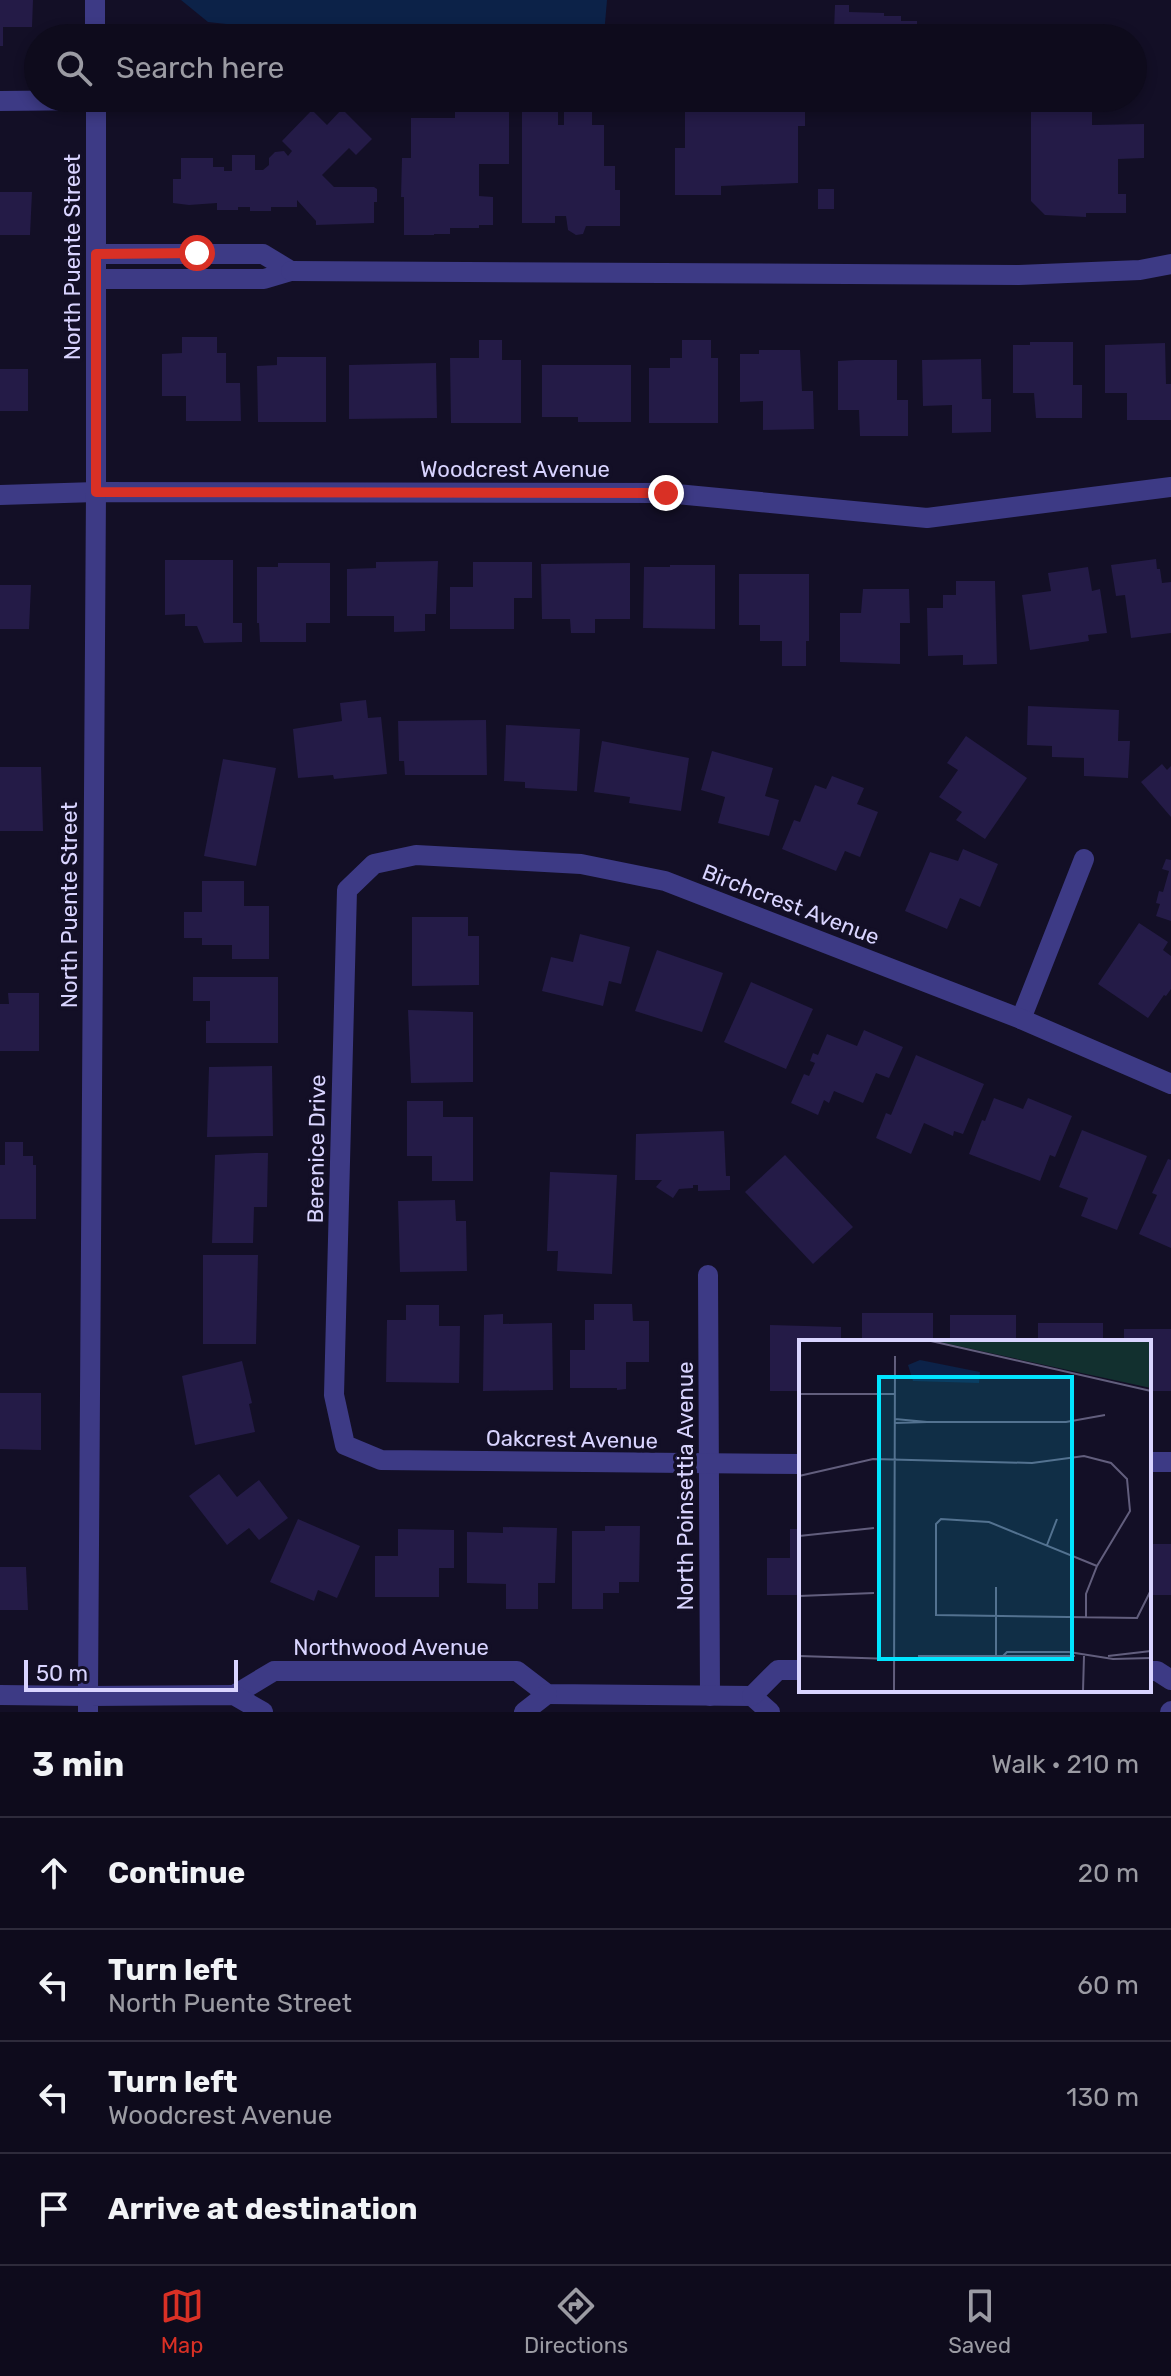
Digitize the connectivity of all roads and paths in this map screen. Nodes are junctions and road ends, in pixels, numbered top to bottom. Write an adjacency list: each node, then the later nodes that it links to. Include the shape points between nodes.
1 (95, 0): 2 (street)
2 (95, 24)
3 (24, 100): 4 (street)
4 (0, 101)
5 (96, 112): 6 (street, North Puente Street)
6 (96, 254): 8 (street, via 263,254); 9 (street, North Puente Street)
7 (1171, 264): 8 (street, via 1019,275)
8 (291, 271): 9 (street, via 264,279)
9 (96, 279): 11 (street, North Puente Street)
10 (1171, 487): 11 (street, Woodcrest Avenue, via 927,518 666,493)
11 (96, 492): 12 (street, Woodcrest Avenue); 29 (street, North Puente Street)
12 (0, 495)
13 (1084, 859): 15 (street)
14 (374, 864): 15 (street, Birchcrest Avenue, via 416,855 581,864 665,881); 18 (street, Berenice Drive, via 347,890 334,1395)
15 (1021, 1019): 16 (street, Birchcrest Avenue)
16 (1171, 1084)
17 (708, 1275): 20 (street, North Poinsettia Avenue)
18 (345, 1445): 20 (street, Oakcrest Avenue, via 381,1460)
19 (799, 1464): 20 (street, Oakcrest Avenue)
20 (710, 1465): 27 (street, North Poinsettia Avenue)
21 (799, 1670): 28 (street, via 778,1670)
22 (1151, 1671): 23 (street)
23 (1171, 1680)
24 (547, 1694): 26 (street, Northwood Avenue, via 517,1671 274,1671); 27 (street); 31 (street)
25 (0, 1695): 29 (street)
26 (234, 1695): 29 (street); 30 (street)
27 (710, 1696): 28 (street)
28 (752, 1696): 32 (street)
29 (88, 1704)
30 (263, 1712)
31 (524, 1712)
32 (770, 1712)

